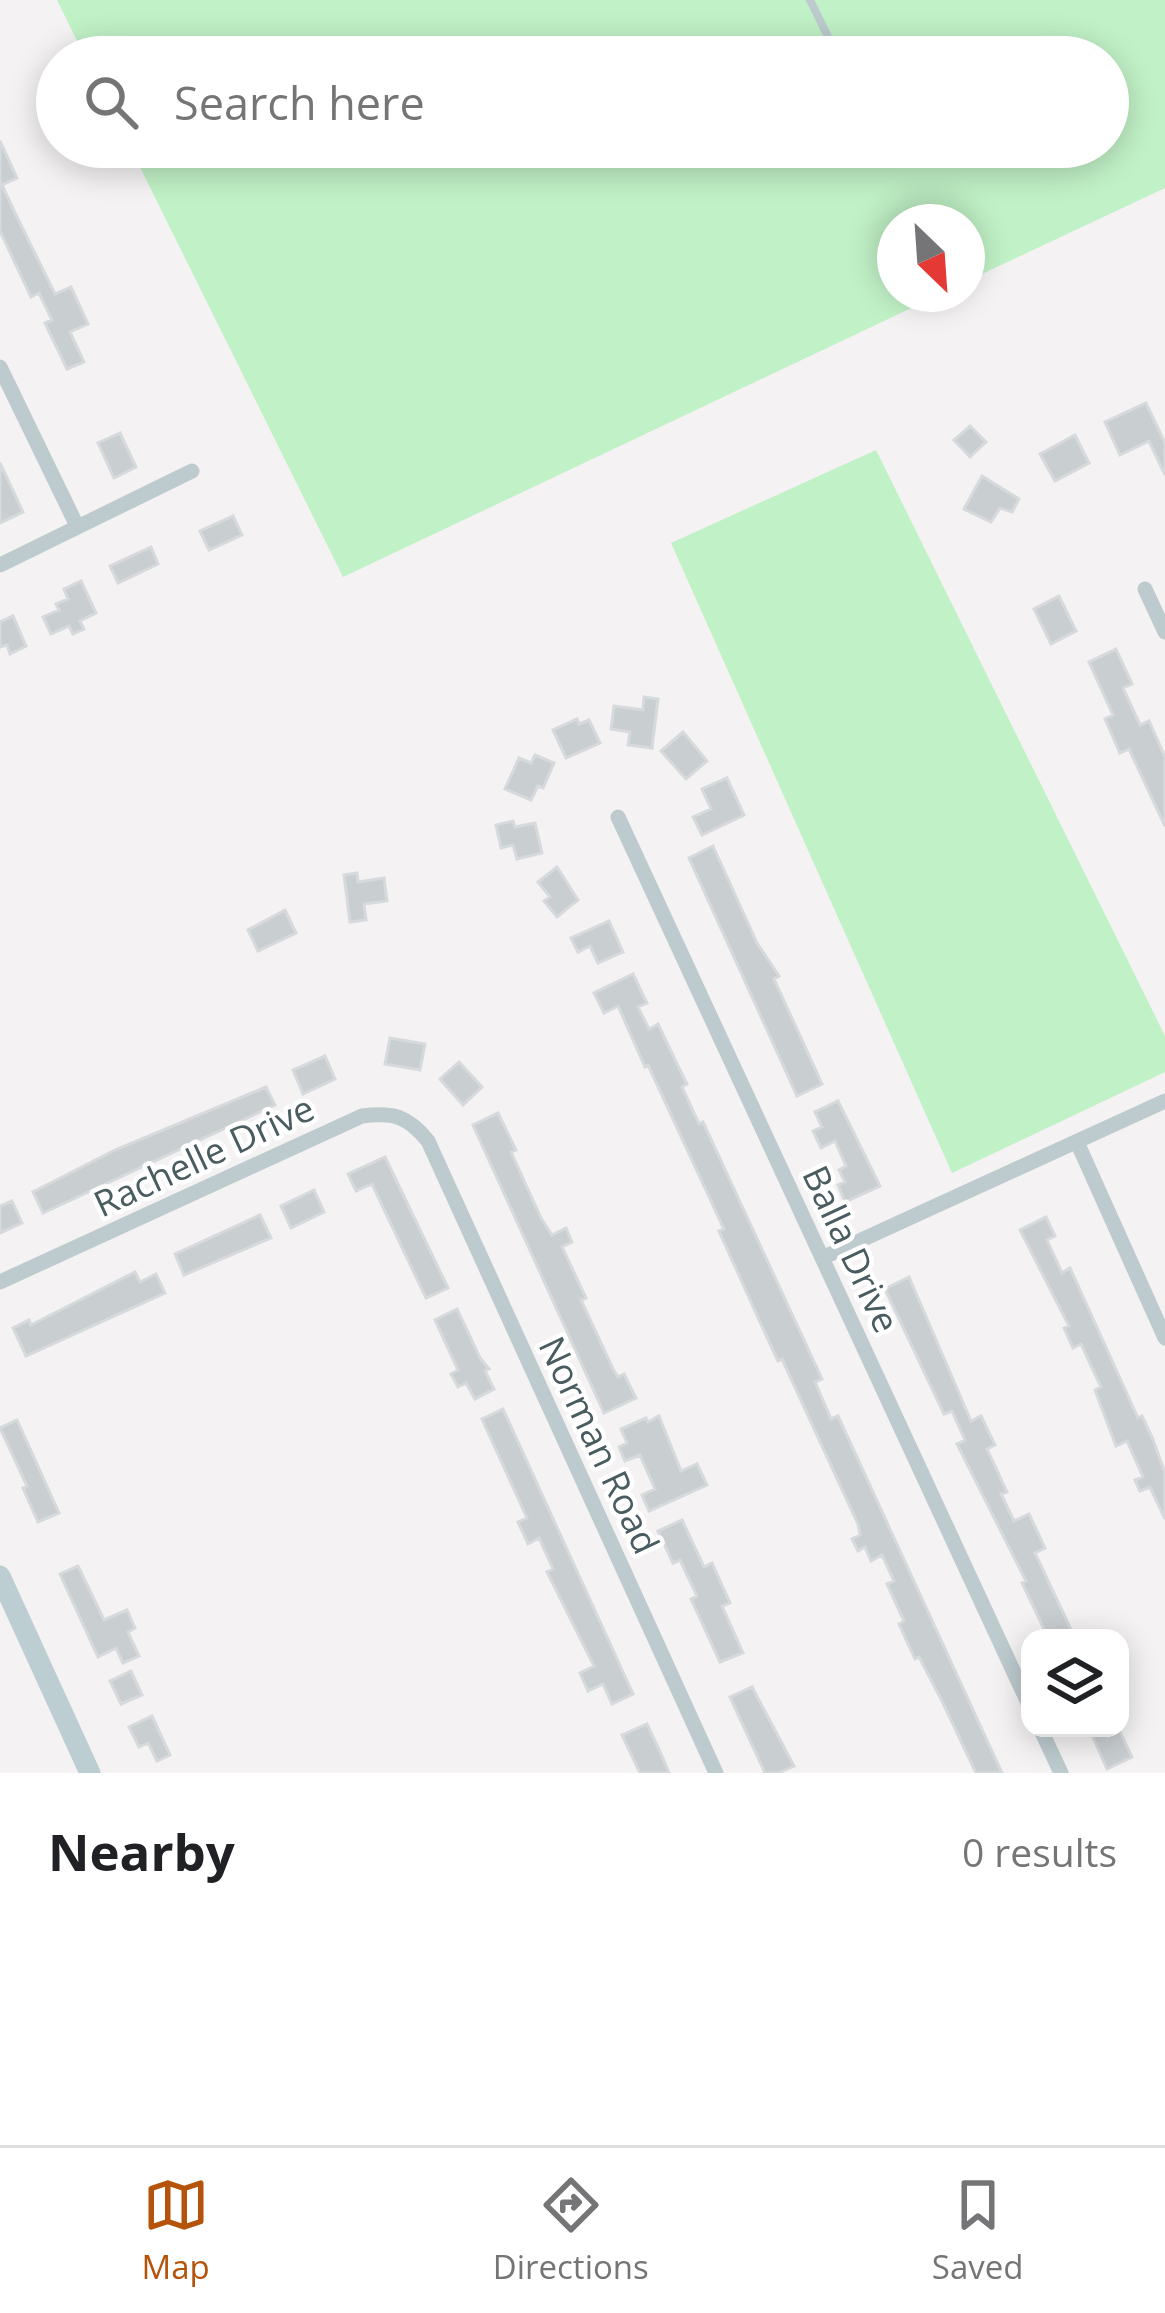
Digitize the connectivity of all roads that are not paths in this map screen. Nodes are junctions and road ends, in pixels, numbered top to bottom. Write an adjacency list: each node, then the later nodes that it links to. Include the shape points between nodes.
1 (810, 0): 2 (lane)
2 (828, 36)
3 (0, 367): 5 (street)
4 (192, 470): 5 (street)
5 (77, 526): 6 (street)
6 (0, 565)
7 (1145, 589): 8 (street)
8 (1165, 632)
9 (618, 817): 13 (street, Balla Drive)
10 (1165, 1101): 12 (street)
11 (428, 1141): 14 (street, Rachelle Drive, via 392,1113 362,1116); 20 (street, Norman Road)
12 (1077, 1142): 13 (street); 15 (street)
13 (822, 1258): 17 (street, Balla Drive)
14 (0, 1282)
15 (1165, 1338)
16 (0, 1576): 19 (main road)
17 (1021, 1688)
18 (1044, 1737): 21 (street)
19 (90, 1773)
20 (716, 1773)
21 (1061, 1773)

